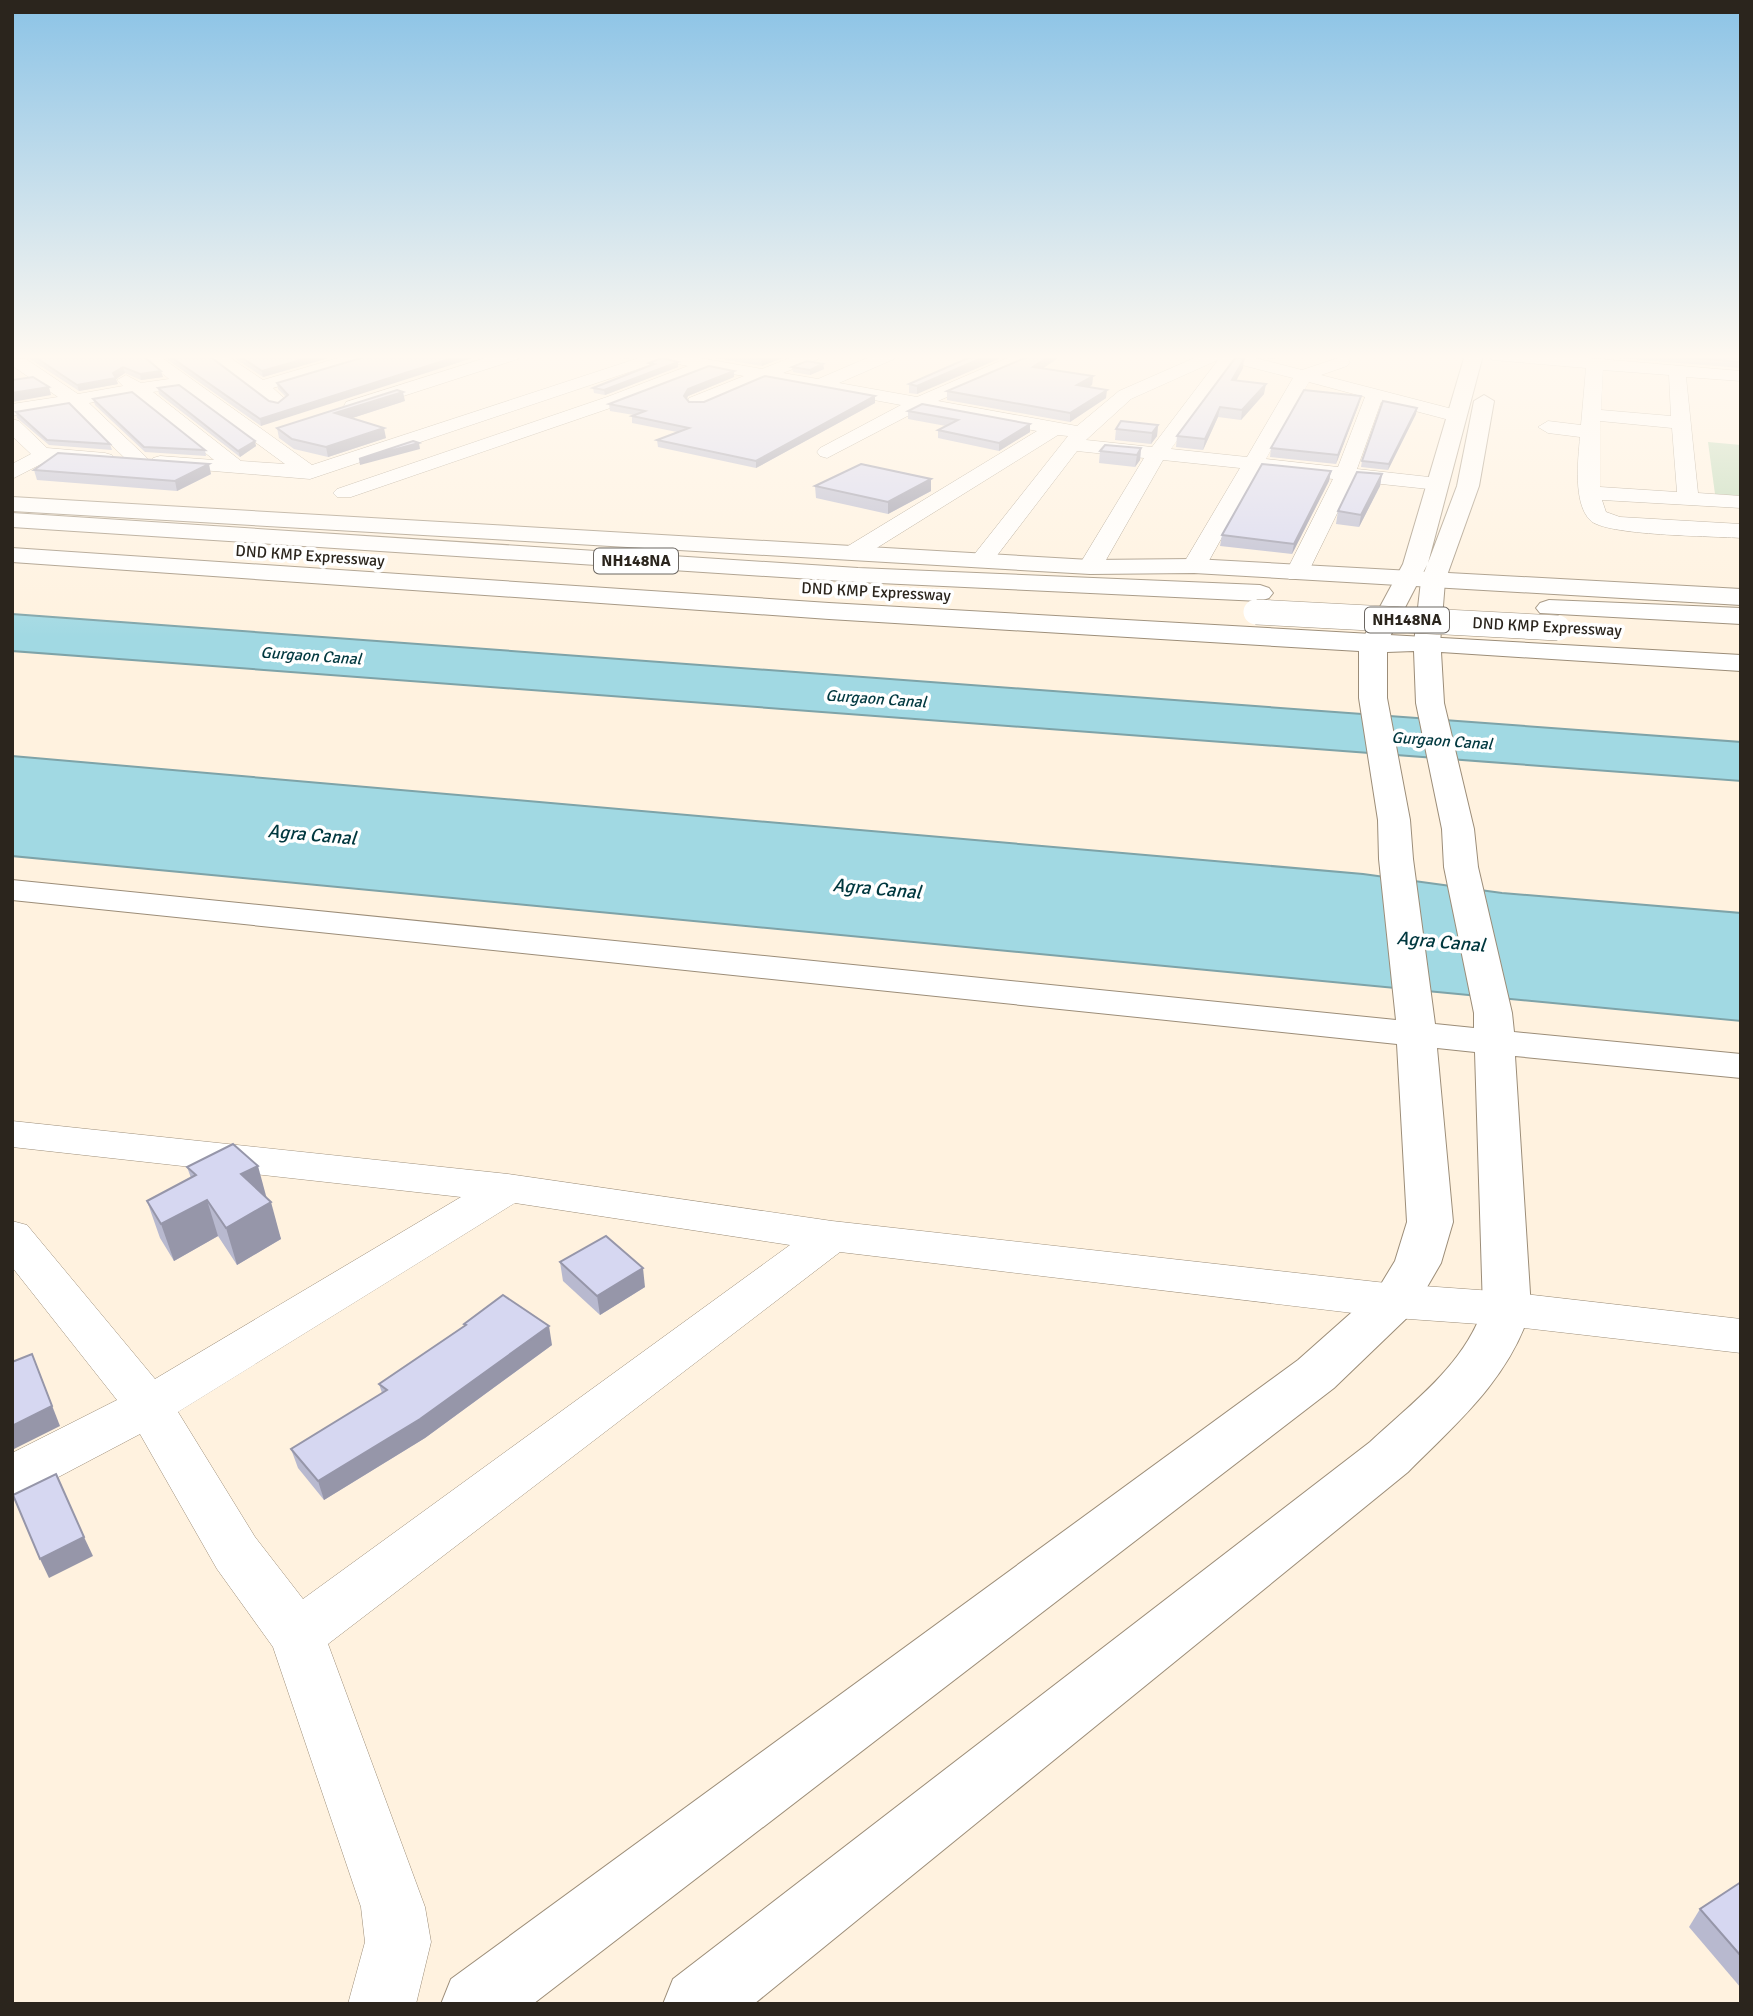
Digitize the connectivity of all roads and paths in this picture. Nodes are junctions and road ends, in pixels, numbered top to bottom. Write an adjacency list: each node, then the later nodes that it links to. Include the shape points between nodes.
1 (37, 449): 19 (street)
2 (126, 449): 21 (street)
3 (214, 449): 24 (street)
4 (283, 449): 22 (street)
5 (342, 449): 22 (street)
6 (472, 449): 28 (street)
7 (832, 449): 18 (street)
8 (1021, 449): 37 (street)
9 (1067, 449): 39 (street)
10 (1128, 449): 20 (street)
11 (1160, 449): 20 (street)
12 (1261, 449): 23 (street)
13 (1355, 449): 26 (street)
14 (1447, 449): 27 (main road)
15 (1474, 449): 44 (main road, via 1468,486)
16 (1591, 449): 29 (street)
17 (1683, 449): 30 (street)
18 (827, 452)
19 (46, 454): 21 (street); 25 (street)
20 (1156, 455): 23 (street); 41 (street)
21 (139, 461): 24 (street)
22 (302, 461): 24 (street); 28 (street)
23 (1252, 464): 26 (street); 40 (street)
24 (236, 467)
25 (12, 473)
26 (1345, 475): 27 (street); 42 (street)
27 (1437, 484): 43 (main road, via 1415,564)
28 (344, 493): 34 (street, via 352,506)
29 (1588, 493): 30 (street); 35 (street, via 1601,520)
30 (1688, 499): 31 (street)
31 (1741, 502)
32 (12, 504): 34 (main road)
33 (12, 520): 46 (main road, DND KMP Expressway / NH148NA)
34 (339, 524): 37 (main road)
35 (1741, 531)
36 (12, 537): 46 (main road, DND KMP Expressway / NH148NA, via 845,591)
37 (851, 554): 39 (main road)
38 (12, 555): 51 (main road)
39 (981, 561): 41 (main road)
40 (1194, 566): 41 (main road); 42 (main road)
41 (1090, 567)
42 (1297, 574): 43 (main road)
43 (1406, 580): 44 (main road); 51 (main road)
44 (1433, 581): 45 (main road); 50 (main road)
45 (1741, 597)
46 (1258, 602): 48 (main road, DND KMP Expressway / NH148NA, bridge)
47 (1741, 616): 48 (main road, DND KMP Expressway / NH148NA)
48 (1554, 618): 49 (main road, DND KMP Expressway / NH148NA)
49 (1741, 636)
50 (1427, 643): 51 (main road); 52 (main road); 55 (main road, via 1430,703)
51 (1373, 644): 54 (main road, via 1373,698 1394,820)
52 (1741, 663)
53 (12, 890): 54 (main road)
54 (1416, 1019): 55 (main road); 61 (main road, via 1430,1222 1419,1263)
55 (1495, 1027): 56 (main road); 62 (main road)
56 (1741, 1066)
57 (12, 1134): 58 (street)
58 (508, 1188): 60 (street); 64 (street)
59 (12, 1236): 64 (street)
60 (832, 1236): 61 (street); 66 (street)
61 (1395, 1301): 62 (street); 68 (main road, via 1316,1374)
62 (1507, 1309): 63 (street); 69 (main road, via 1502,1332 1477,1370 1389,1457)
63 (1741, 1336)
64 (149, 1406): 65 (street); 66 (street, via 236,1553)
65 (12, 1477)
66 (298, 1635): 67 (street, via 393,1907 398,1942)
67 (381, 2004)
68 (476, 2004)
69 (698, 2004)

